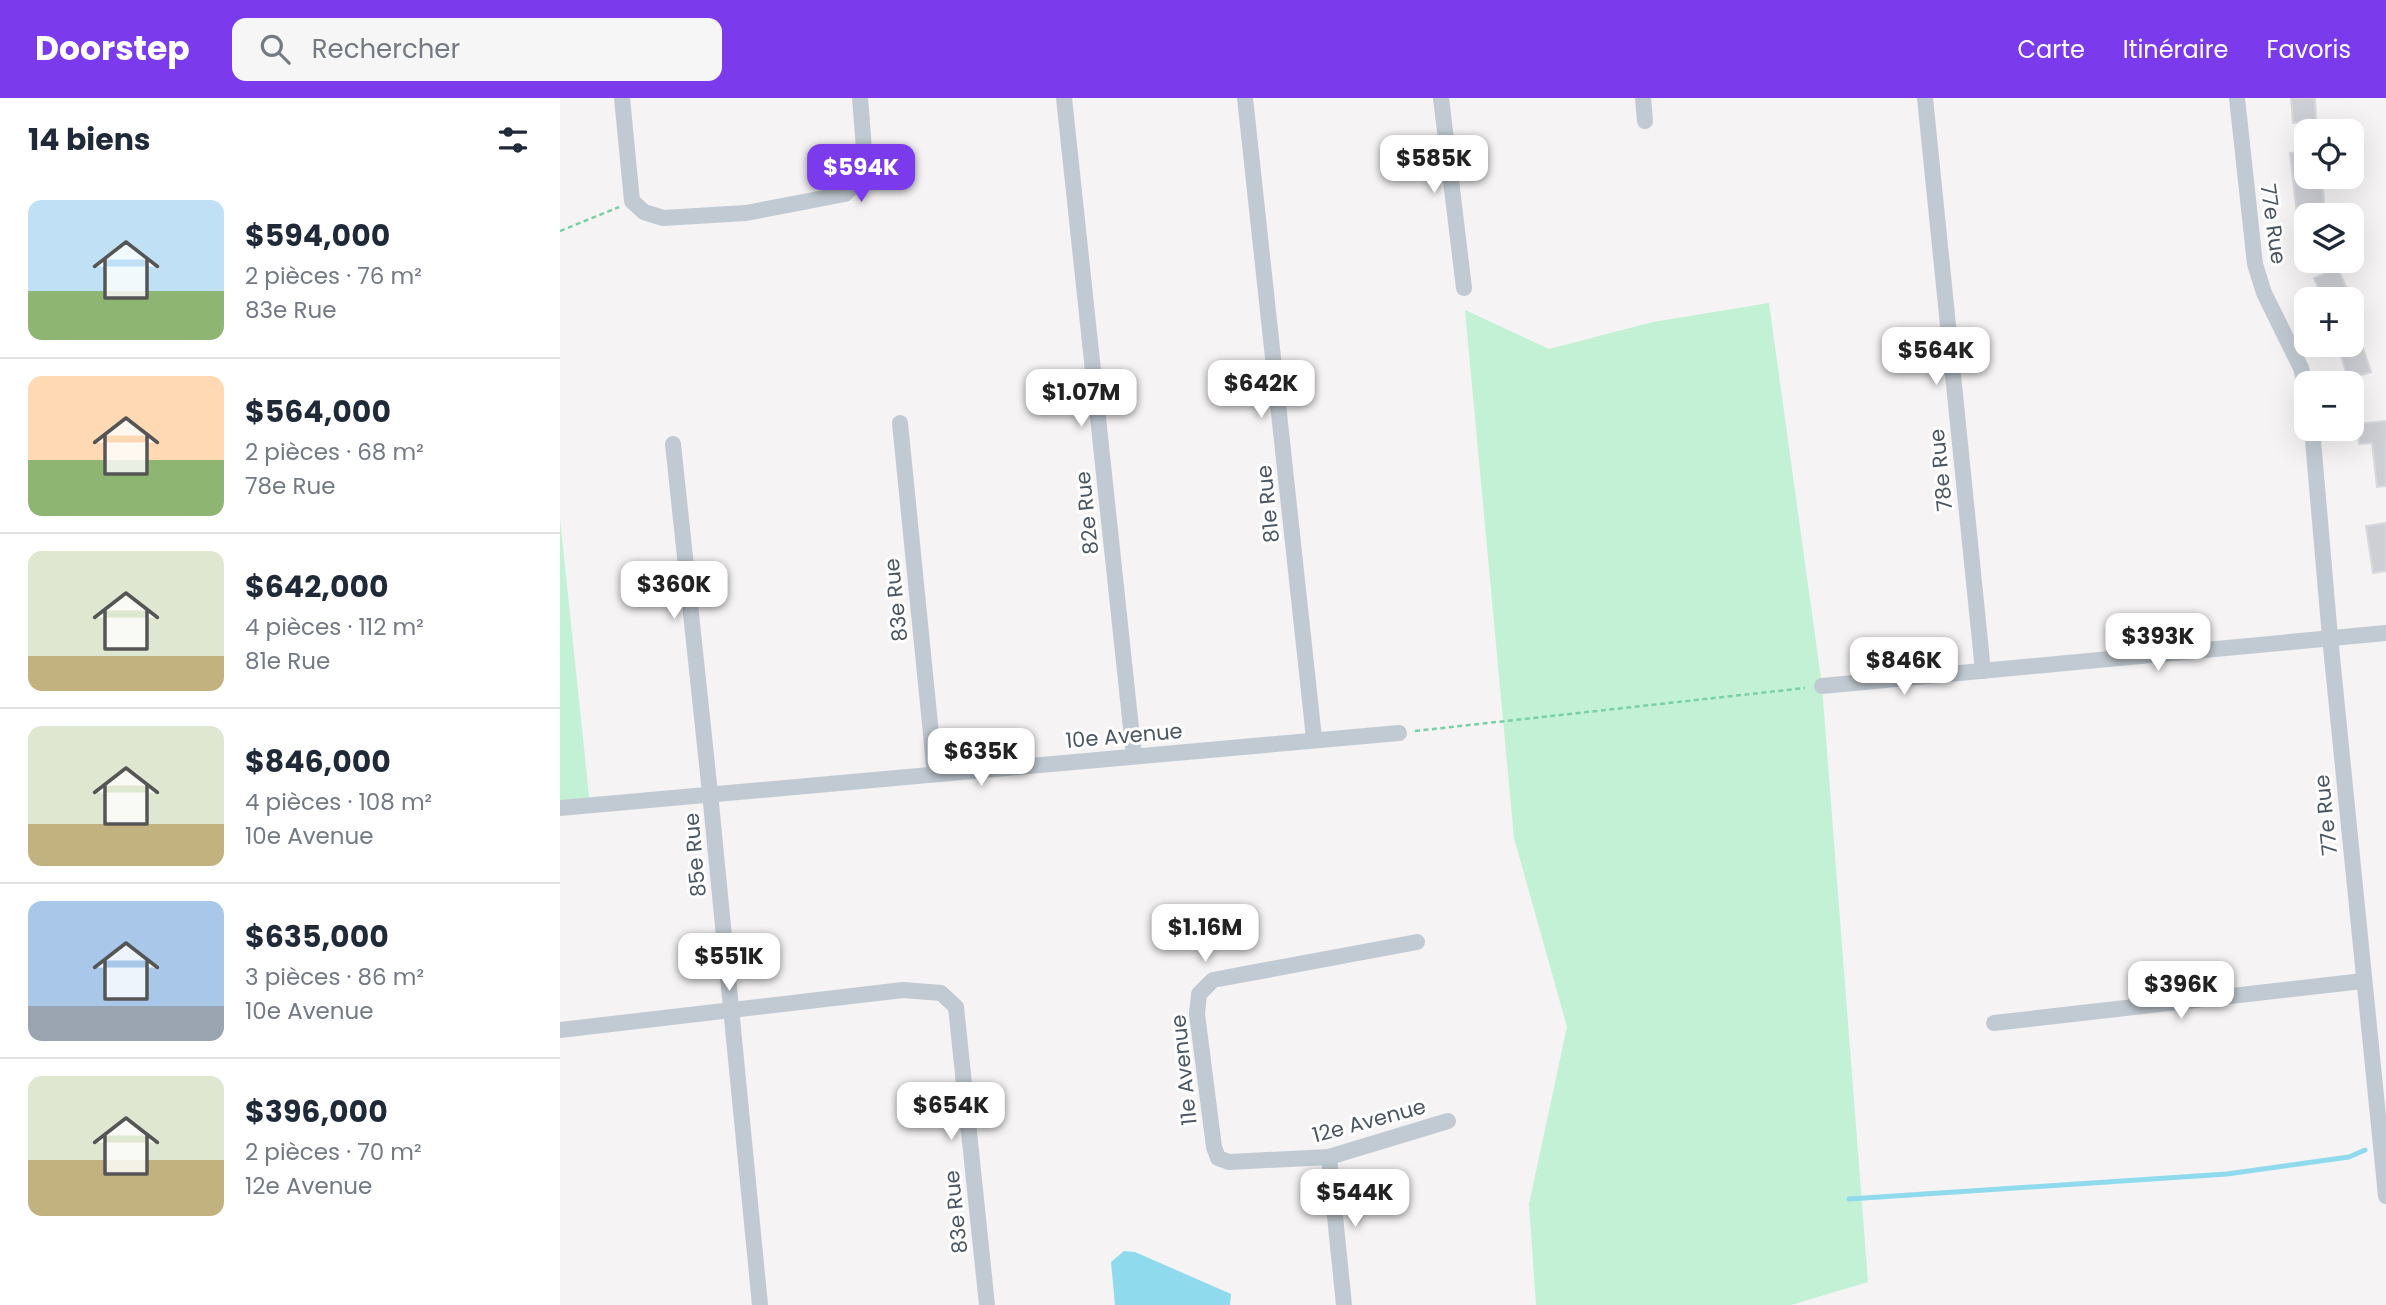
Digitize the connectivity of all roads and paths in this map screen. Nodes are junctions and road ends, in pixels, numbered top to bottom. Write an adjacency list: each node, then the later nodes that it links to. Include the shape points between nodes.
1 (622, 98): 10 (street)
2 (860, 98): 10 (street, via 864,162 860,179 845,194 746,212 663,218 644,212)
3 (1064, 98): 23 (street, 82e Rue)
4 (1245, 98): 22 (street, 81e Rue)
5 (1441, 98): 12 (street)
6 (1643, 98): 9 (street)
7 (1925, 98): 19 (street, 78e Rue)
8 (2237, 98): 13 (street, 77e Rue, via 2255,264)
9 (1645, 121)
10 (632, 201): 11 (path)
11 (560, 231)
12 (1464, 288)
13 (2302, 371)
14 (900, 423): 24 (street, 83e Rue)
15 (2313, 441): 18 (street, 77e Rue)
16 (673, 444): 25 (street, 85e Rue)
17 (2386, 633): 18 (street)
18 (2330, 637): 19 (street); 28 (street, 77e Rue)
19 (1983, 671): 20 (street)
20 (1822, 686): 21 (path)
21 (1399, 733): 22 (street, 10e Avenue)
22 (1314, 738): 23 (street, 10e Avenue)
23 (1134, 756): 24 (street, 10e Avenue)
24 (935, 774): 25 (street, 10e Avenue)
25 (710, 793): 26 (street, 10e Avenue); 29 (street, 85e Rue)
26 (560, 808)
27 (1417, 942): 34 (street, 11e Avenue, via 1213,980 1199,994 1197,1014)
28 (2363, 981): 30 (street); 35 (street, 77e Rue)
29 (730, 1012): 31 (street); 36 (street, 85e Rue); 37 (street, 83e Rue, via 903,990 941,993 956,1007)
30 (1994, 1023)
31 (560, 1030)
32 (1448, 1122): 33 (street, 12e Avenue)
33 (1329, 1157): 34 (street, 12e Avenue, via 1230,1162); 38 (street)
34 (1218, 1158)
35 (2386, 1196)
36 (760, 1305)
37 (987, 1305)
38 (1344, 1305)

